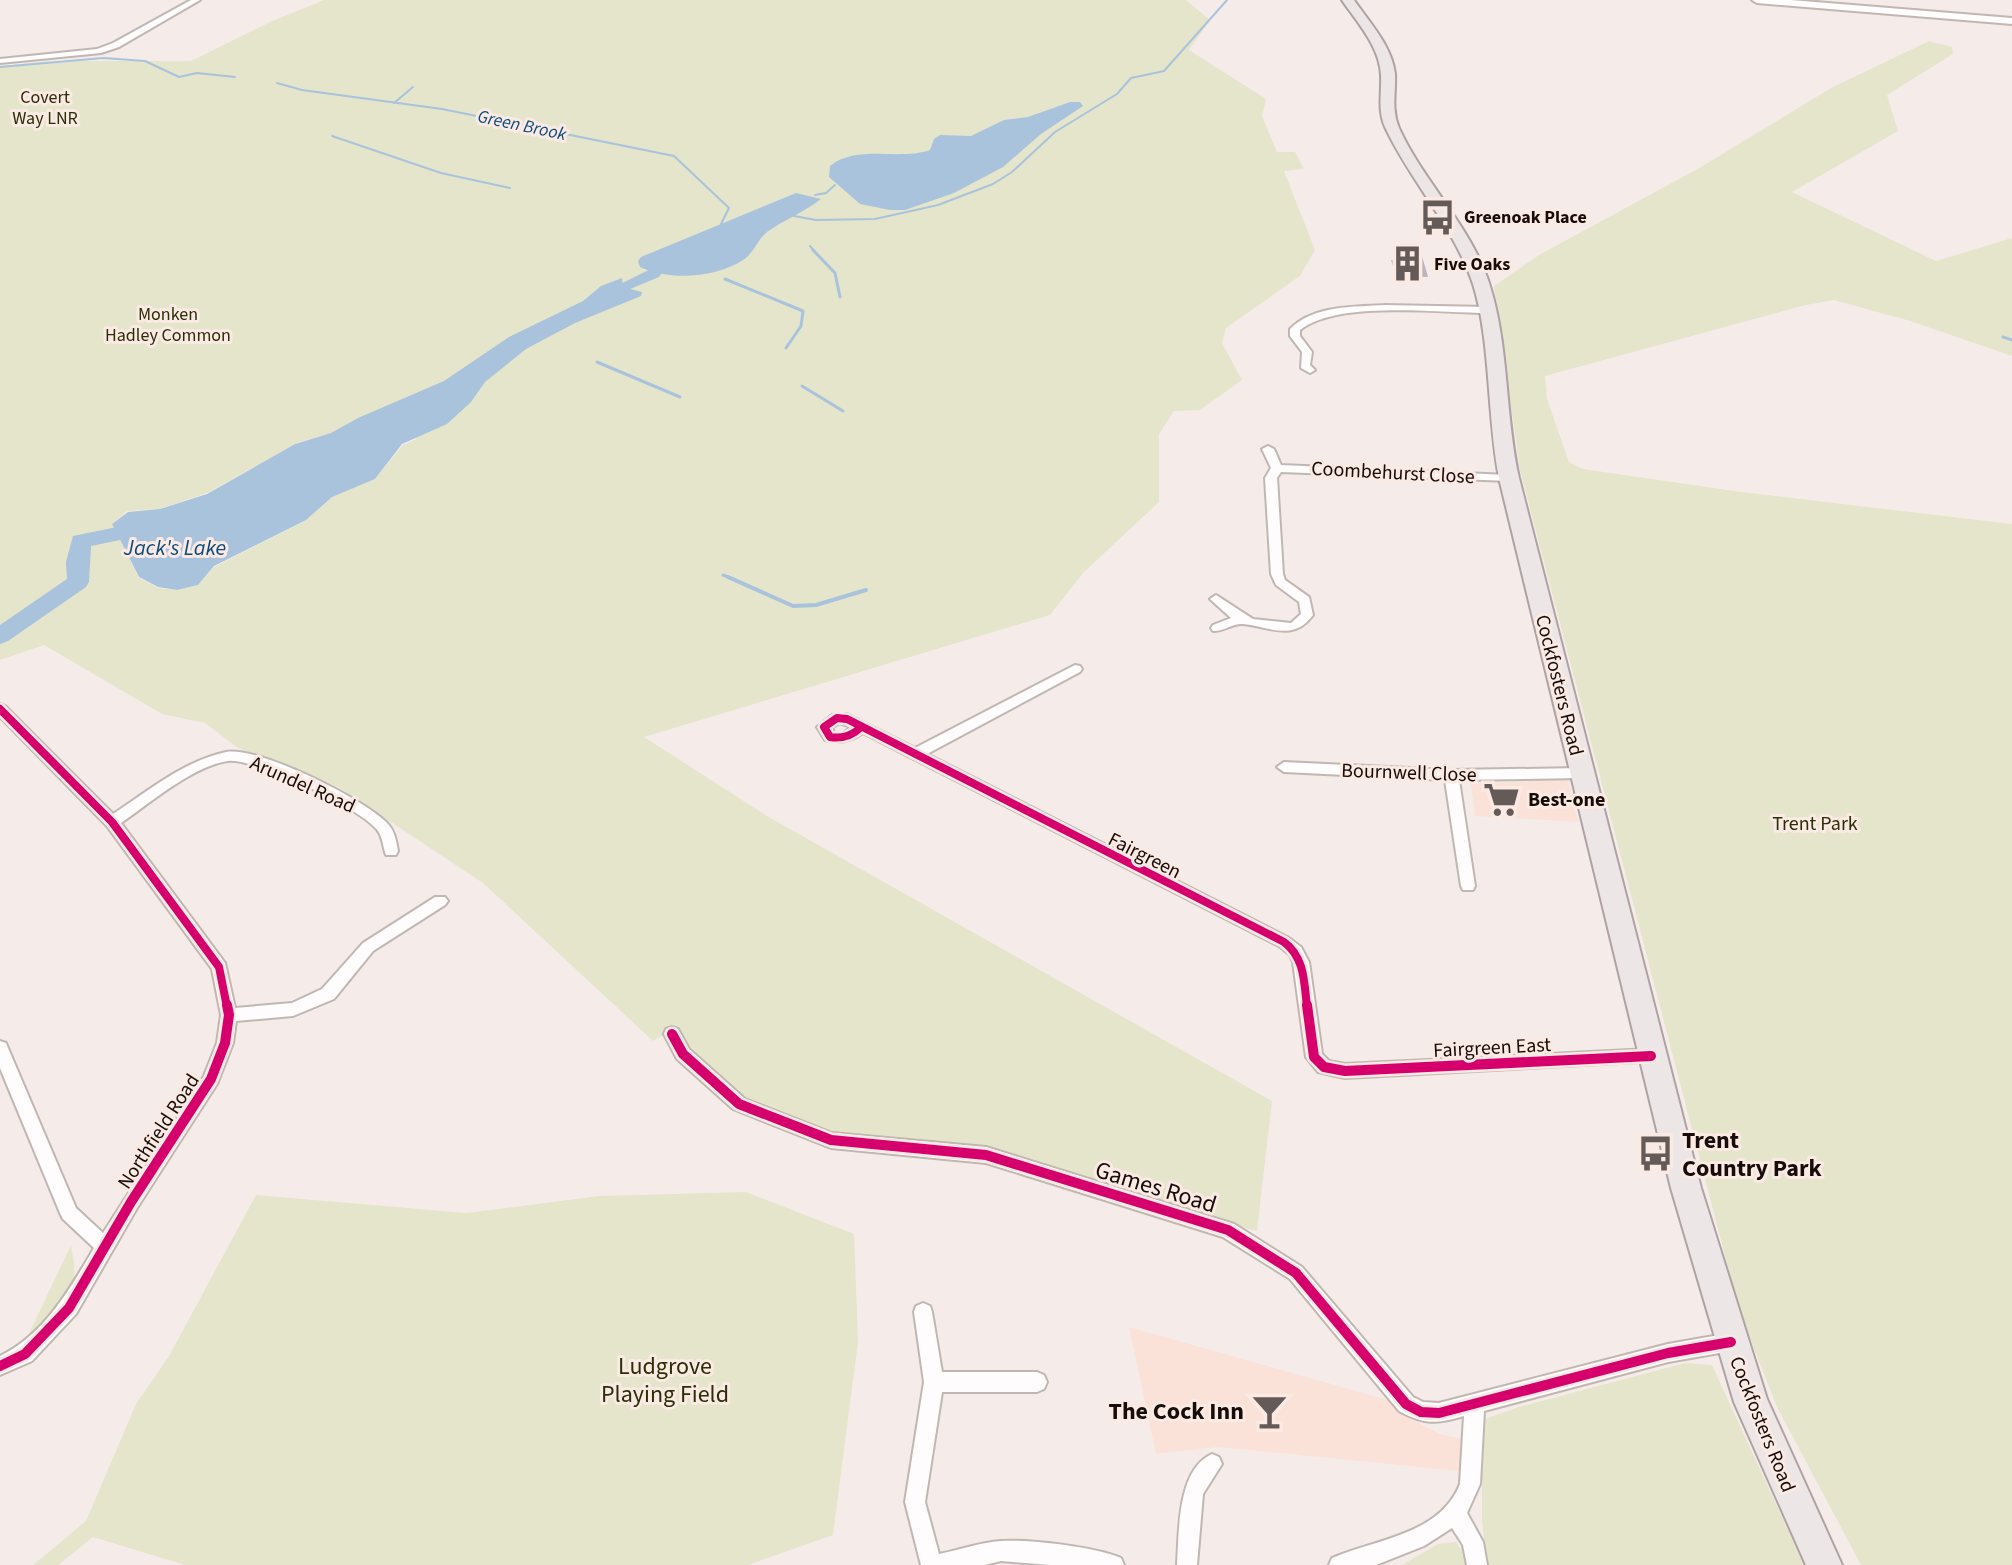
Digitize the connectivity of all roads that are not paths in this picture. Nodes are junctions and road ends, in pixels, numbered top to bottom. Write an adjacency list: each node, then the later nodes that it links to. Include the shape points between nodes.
1 (196, 0): 5 (street, via 116,45 84,54)
2 (1348, 0): 6 (main road, Cockfosters Road, via 1383,52 1392,127 1463,244)
3 (1757, 0): 4 (street)
4 (2012, 21)
5 (0, 61)
6 (1488, 310): 7 (street, via 1371,302 1315,316 1298,324 1295,336 1305,347 1305,366); 10 (main road, Cockfosters Road)
7 (1310, 370)
8 (1268, 449): 9 (street)
9 (1277, 468): 10 (street, Coombehurst Close); 12 (street, via 1271,478 1277,574 1305,600 1307,615 1291,627)
10 (1509, 478): 19 (main road, Cockfosters Road)
11 (1216, 599): 12 (street)
12 (1238, 620): 13 (street)
13 (1217, 628)
14 (1075, 669): 17 (street)
15 (0, 709): 21 (street, Northfield Road)
16 (861, 727): 17 (street, Fairgreen)
17 (915, 754): 29 (street, Fairgreen, via 1296,951 1314,1057)
18 (1284, 767): 20 (street, Bournwell Close)
19 (1582, 773): 20 (street, Bournwell Close); 28 (main road, Cockfosters Road)
20 (1451, 775): 23 (street)
21 (112, 822): 22 (street, Arundel Road, via 206,763 234,755 277,769 364,811 386,830); 25 (street, Northfield Road, via 219,967)
22 (391, 851)
23 (1468, 886)
24 (440, 901): 25 (street, via 368,947 328,994 293,1009)
25 (229, 1015): 30 (street, Northfield Road, via 211,1079)
26 (672, 1034): 36 (street, Games Road, via 683,1054 739,1104 831,1140 986,1155 1228,1230 1296,1273 1406,1404 1439,1413)
27 (0, 1048): 30 (street, via 69,1213)
28 (1651, 1056): 29 (street, Fairgreen East); 32 (main road, Cockfosters Road)
29 (1334, 1071)
30 (105, 1247): 33 (street, Northfield Road, via 69,1308 25,1354)
31 (923, 1312): 34 (street)
32 (1731, 1342): 36 (street, Games Road, via 1668,1353); 45 (main road, Cockfosters Road, via 1777,1466)
33 (0, 1366)
34 (934, 1382): 35 (street); 39 (street, via 915,1502)
35 (1037, 1382)
36 (1474, 1404): 38 (street, via 1469,1487)
37 (1212, 1464): 42 (street, via 1193,1491)
38 (1455, 1513): 43 (street, via 1439,1527 1396,1547); 44 (street, via 1473,1542)
39 (931, 1565)
40 (938, 1565): 41 (street, via 1001,1551)
41 (1114, 1565)
42 (1187, 1565)
43 (1339, 1565)
44 (1477, 1565)
45 (1824, 1565)

